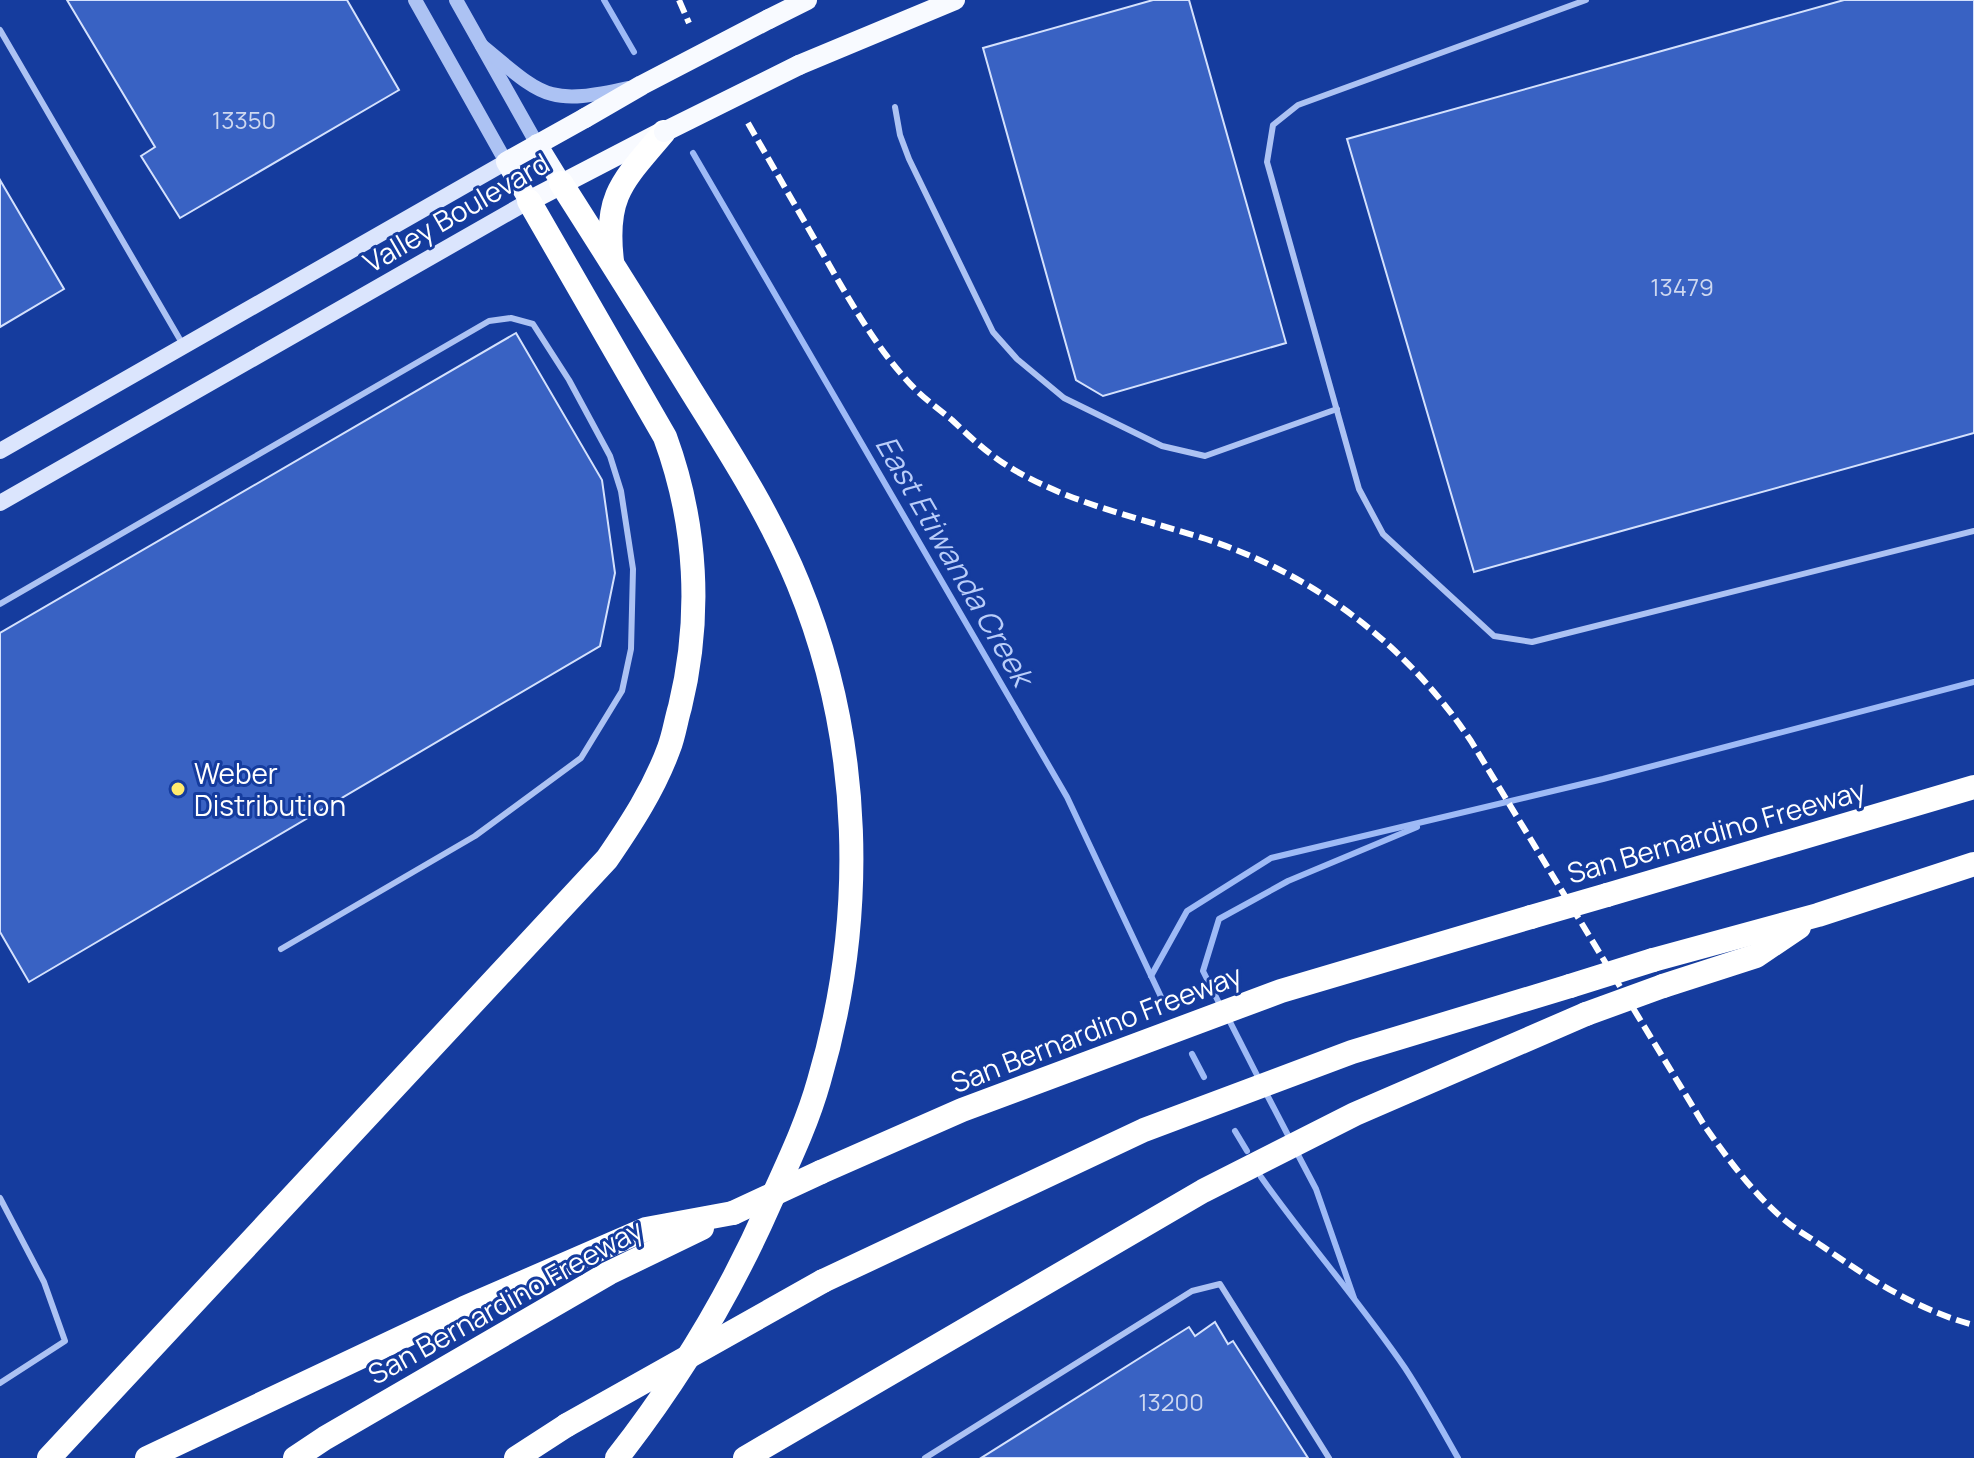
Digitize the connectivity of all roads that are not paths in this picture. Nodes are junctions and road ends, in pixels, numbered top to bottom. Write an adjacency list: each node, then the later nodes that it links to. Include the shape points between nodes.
1 (415, 0): 12 (street)
2 (456, 0): 7 (street)
3 (807, 0): 8 (main road, Valley Boulevard, bridge)
4 (955, 0): 10 (main road, Valley Boulevard, bridge, via 799,65)
5 (1586, 0): 17 (lane, via 1298,105 1273,125 1267,162)
6 (0, 30): 16 (lane)
7 (482, 46): 8 (street, via 531,87 553,96 574,98); 11 (street)
8 (642, 85): 11 (main road, Valley Boulevard, bridge)
9 (895, 107): 17 (lane, via 909,159 993,332 1064,398 1162,446 1205,456)
10 (664, 132): 13 (main road, Valley Boulevard); 15 (highway, via 614,198 608,232)
11 (537, 144): 12 (main road, Valley Boulevard); 13 (main road)
12 (506, 162): 14 (main road); 16 (main road, Valley Boulevard)
13 (561, 183): 14 (main road, Valley Boulevard); 15 (highway)
14 (529, 201): 19 (main road, Valley Boulevard); 29 (highway, via 659,428 678,472 691,537 694,628 670,747 641,809 607,859)
15 (612, 263): 33 (highway, via 751,488 798,583 842,744 853,862 843,972 819,1081 795,1147 728,1292)
16 (184, 346): 18 (main road, Valley Boulevard)
17 (1337, 409): 20 (lane, via 1359,489 1383,534 1494,636 1532,642)
18 (0, 451)
19 (0, 503)
20 (1974, 531)
21 (0, 604): 25 (lane, via 489,321 511,318 533,324 610,456 621,491 633,569 631,649 622,691 581,758 475,836)
22 (1974, 787): 27 (highway, San Bernardino Freeway, bridge, via 1281,991 962,1110)
23 (1974, 864): 24 (highway)
24 (1818, 915): 32 (highway, bridge, via 1352,1052 1144,1130 823,1281); 34 (highway, bridge, via 1756,956 1586,1014 1355,1114 1203,1191)
25 (281, 949)
26 (0, 1198): 28 (lane, via 44,1282 65,1341)
27 (733, 1213): 30 (highway, via 646,1229 464,1308); 31 (highway, San Bernardino Freeway, via 609,1273)
28 (0, 1383)
29 (49, 1458)
30 (147, 1458)
31 (295, 1458)
32 (516, 1458)
33 (617, 1458)
34 (745, 1458)
35 (925, 1458): 36 (lane, via 1192,1291 1220,1284)
36 (1329, 1458)

